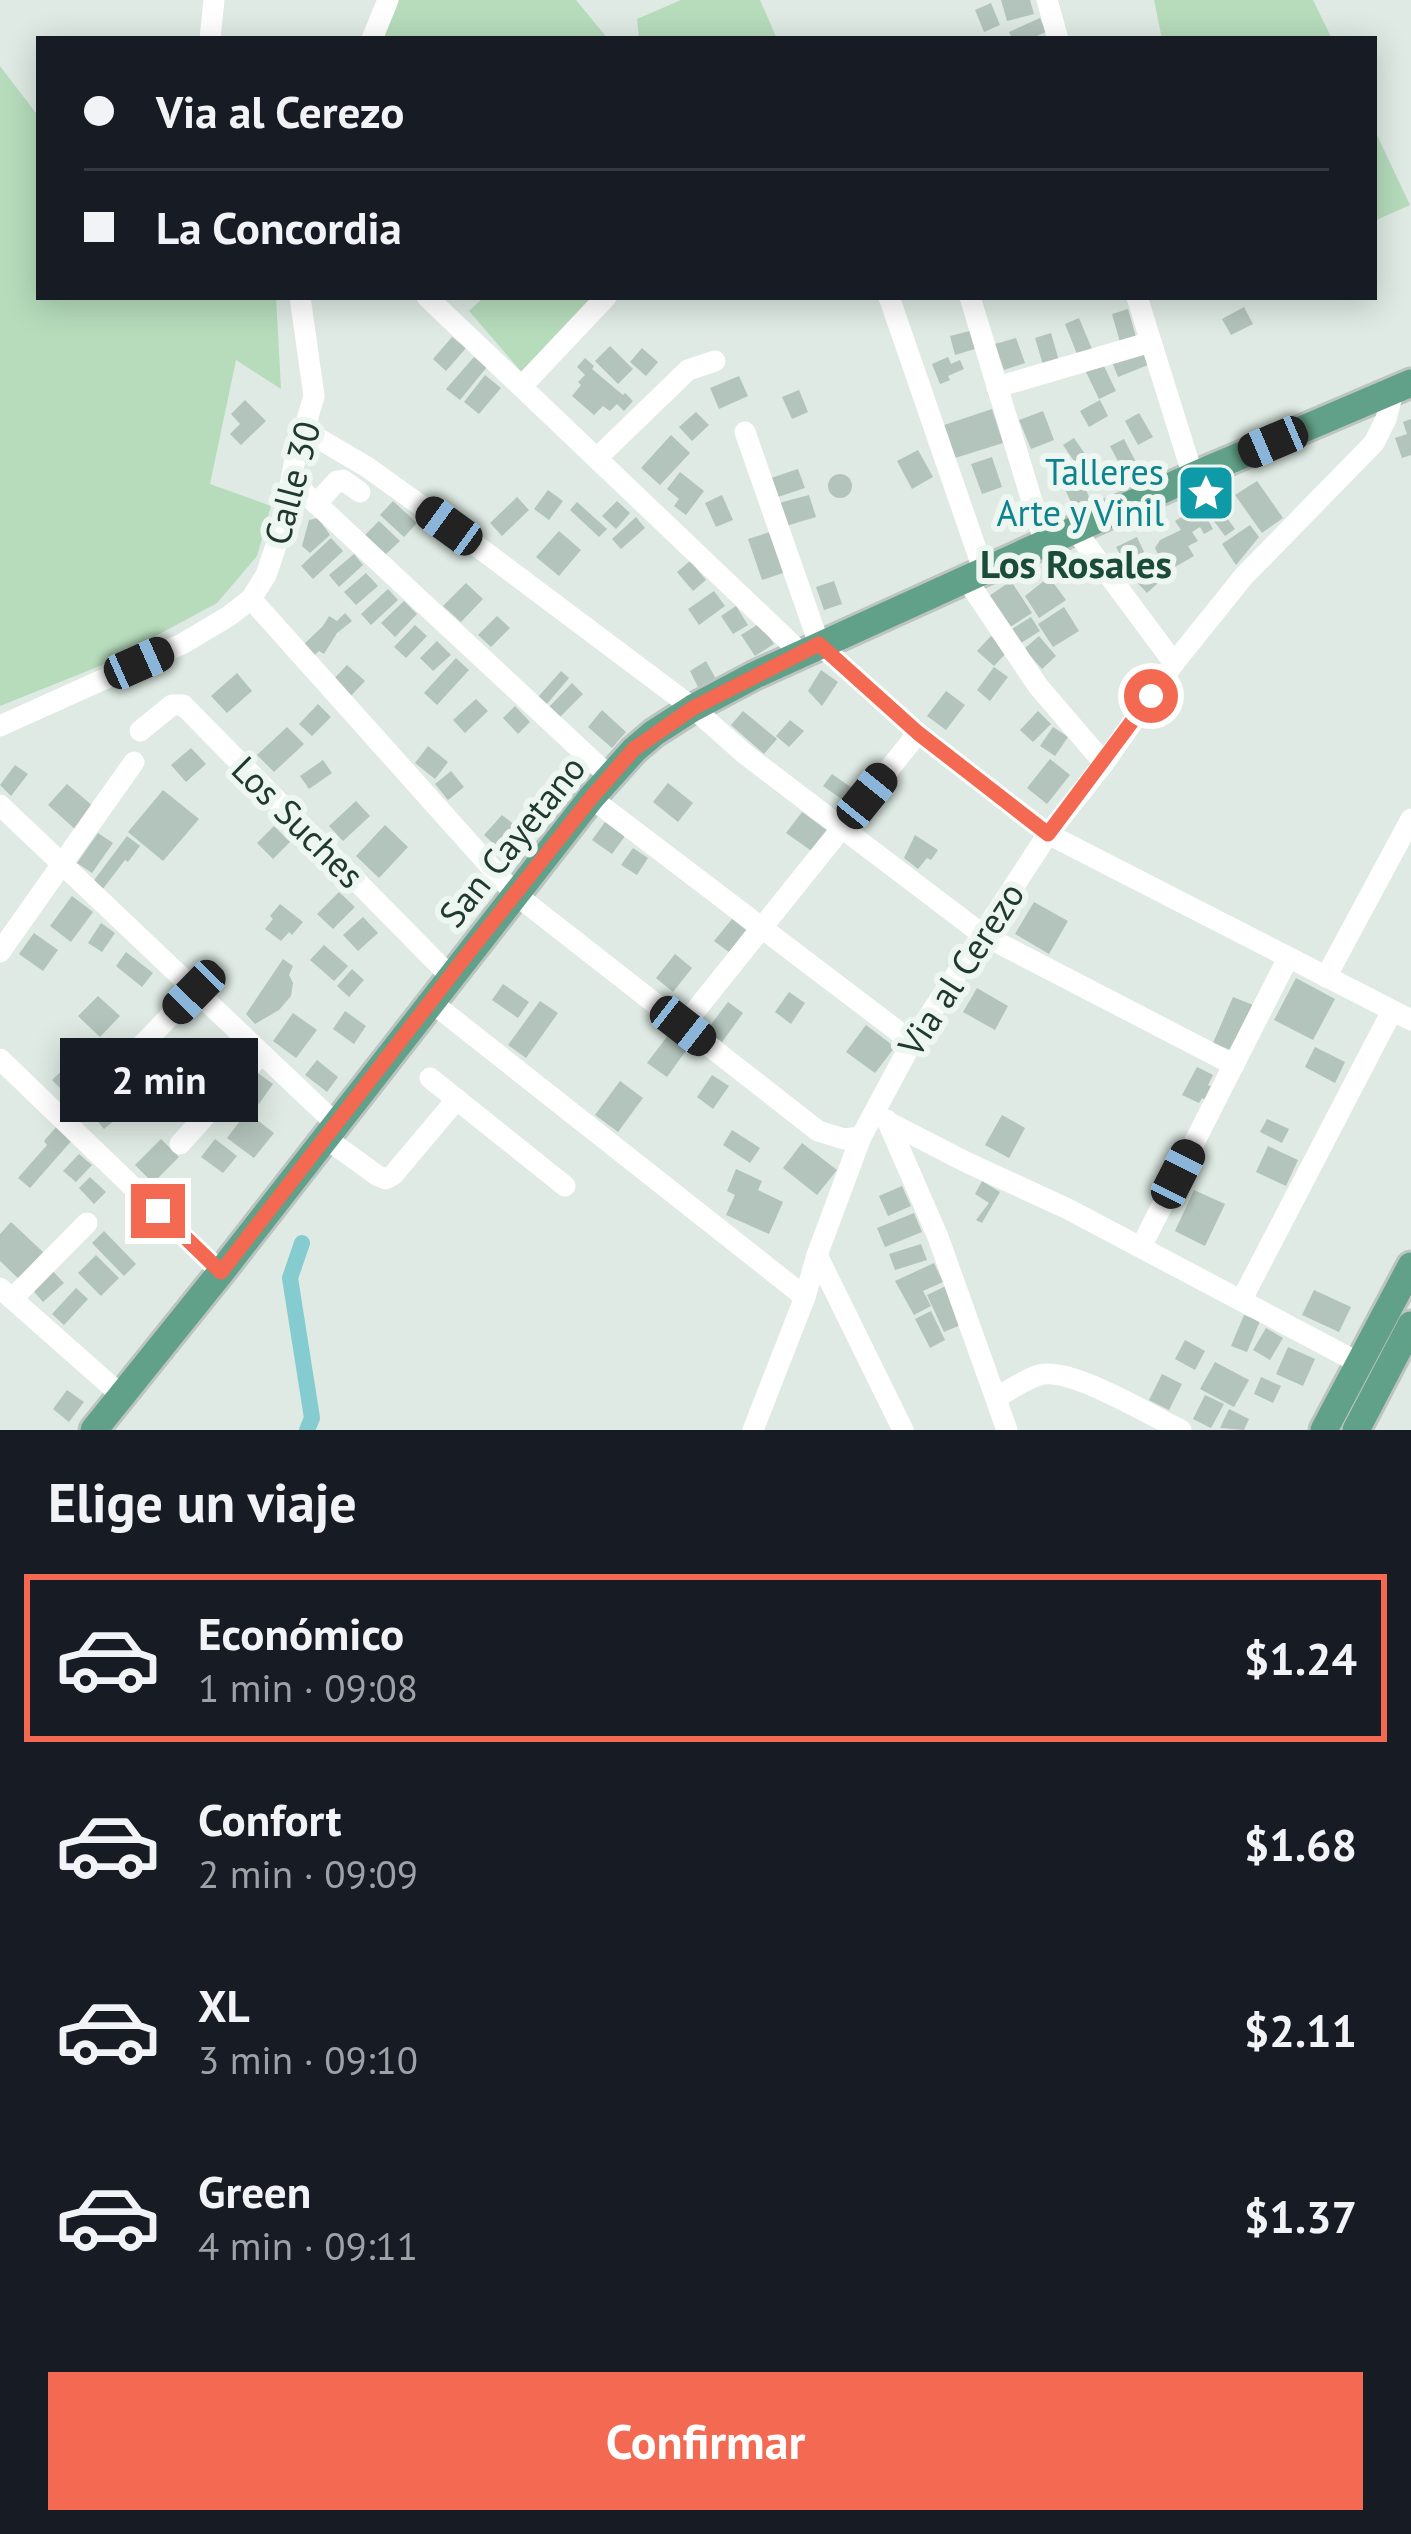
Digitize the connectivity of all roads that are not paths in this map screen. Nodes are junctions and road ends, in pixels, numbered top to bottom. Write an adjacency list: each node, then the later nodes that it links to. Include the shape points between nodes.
1 (214, 0): 4 (street)
2 (388, 0): 5 (street)
3 (1047, 0): 6 (street)
4 (210, 36)
5 (373, 36)
6 (1057, 36)
7 (300, 300): 18 (street, Calle 30, via 314,396)
8 (430, 300): 15 (street)
9 (603, 300): 15 (street)
10 (890, 300): 27 (street)
11 (971, 300): 16 (street)
12 (1138, 300): 13 (street)
13 (1151, 342): 16 (street); 21 (street)
14 (715, 361): 20 (street, via 688,370)
15 (522, 386): 20 (street)
16 (997, 387): 26 (street)
17 (1402, 388): 21 (main road, San Cayetano); 30 (street, Via al Cerezo, via 1374,443 1244,576)
18 (304, 430): 22 (street, Calle 30); 31 (street, via 429,511)
19 (745, 432): 29 (street)
20 (597, 458): 29 (street)
21 (1193, 476): 25 (main road, San Cayetano)
22 (293, 482): 24 (street); 28 (street, Calle 30, via 284,525)
23 (360, 492): 24 (street, via 337,481)
24 (316, 504): 37 (street)
25 (1076, 530): 26 (main road, San Cayetano); 30 (street)
26 (1045, 544): 27 (main road, San Cayetano)
27 (975, 576): 29 (main road, San Cayetano); 36 (street, via 1038,686)
28 (251, 599): 32 (street, via 182,644); 44 (street)
29 (809, 648): 31 (main road, San Cayetano); 34 (street)
30 (1174, 663): 36 (street, Via al Cerezo)
31 (693, 708): 37 (main road, San Cayetano); 41 (street)
32 (0, 726)
33 (140, 731): 49 (street, Los Suches, via 183,705)
34 (918, 733): 41 (street); 42 (street)
35 (134, 762): 43 (street)
36 (1104, 763): 42 (street, Via al Cerezo)
37 (609, 776): 38 (main road, San Cayetano)
38 (591, 798): 44 (main road, San Cayetano); 45 (street)
39 (0, 806): 43 (street)
40 (1411, 819): 50 (street)
41 (841, 828): 45 (street); 46 (street)
42 (1048, 834): 46 (street, Via al Cerezo); 48 (street)
43 (60, 865): 47 (street); 51 (street)
44 (515, 894): 49 (main road, San Cayetano); 54 (street)
45 (762, 929): 54 (street); 55 (street)
46 (983, 935): 55 (street, Via al Cerezo); 58 (street)
47 (0, 952)
48 (1288, 958): 50 (street); 58 (street)
49 (450, 976): 52 (main road, San Cayetano)
50 (1326, 977): 53 (street)
51 (194, 992): 56 (street); 59 (street)
52 (430, 1001): 63 (main road, San Cayetano); 73 (street)
53 (1401, 1015): 74 (street)
54 (683, 1026): 64 (street, via 818,1131)
55 (912, 1042): 62 (street, Via al Cerezo)
56 (261, 1054): 63 (street); 65 (street)
57 (0, 1058): 71 (street)
58 (1234, 1065): 68 (street)
59 (118, 1070)
60 (430, 1078): 61 (street)
61 (457, 1099): 63 (street, via 386,1178); 66 (street)
62 (883, 1112): 64 (street, Via al Cerezo); 68 (street); 78 (street)
63 (329, 1130): 71 (main road, San Cayetano)
64 (861, 1137): 69 (street, Via al Cerezo)
65 (180, 1144)
66 (565, 1186)
67 (87, 1223): 72 (street)
68 (1141, 1246): 74 (street)
69 (818, 1255): 73 (street, Via al Cerezo); 81 (street)
70 (1411, 1266): 76 (main road)
71 (221, 1272): 77 (main road, San Cayetano)
72 (6, 1294): 77 (street)
73 (805, 1297): 80 (street, Via al Cerezo)
74 (1242, 1299): 76 (street)
75 (1411, 1325): 85 (main road)
76 (1359, 1363): 84 (main road)
77 (121, 1395): 79 (main road, San Cayetano)
78 (996, 1398): 82 (street); 83 (street, via 1055,1372)
79 (94, 1430)
80 (753, 1430)
81 (903, 1430)
82 (1007, 1430)
83 (1180, 1430)
84 (1324, 1430)
85 (1356, 1430)

